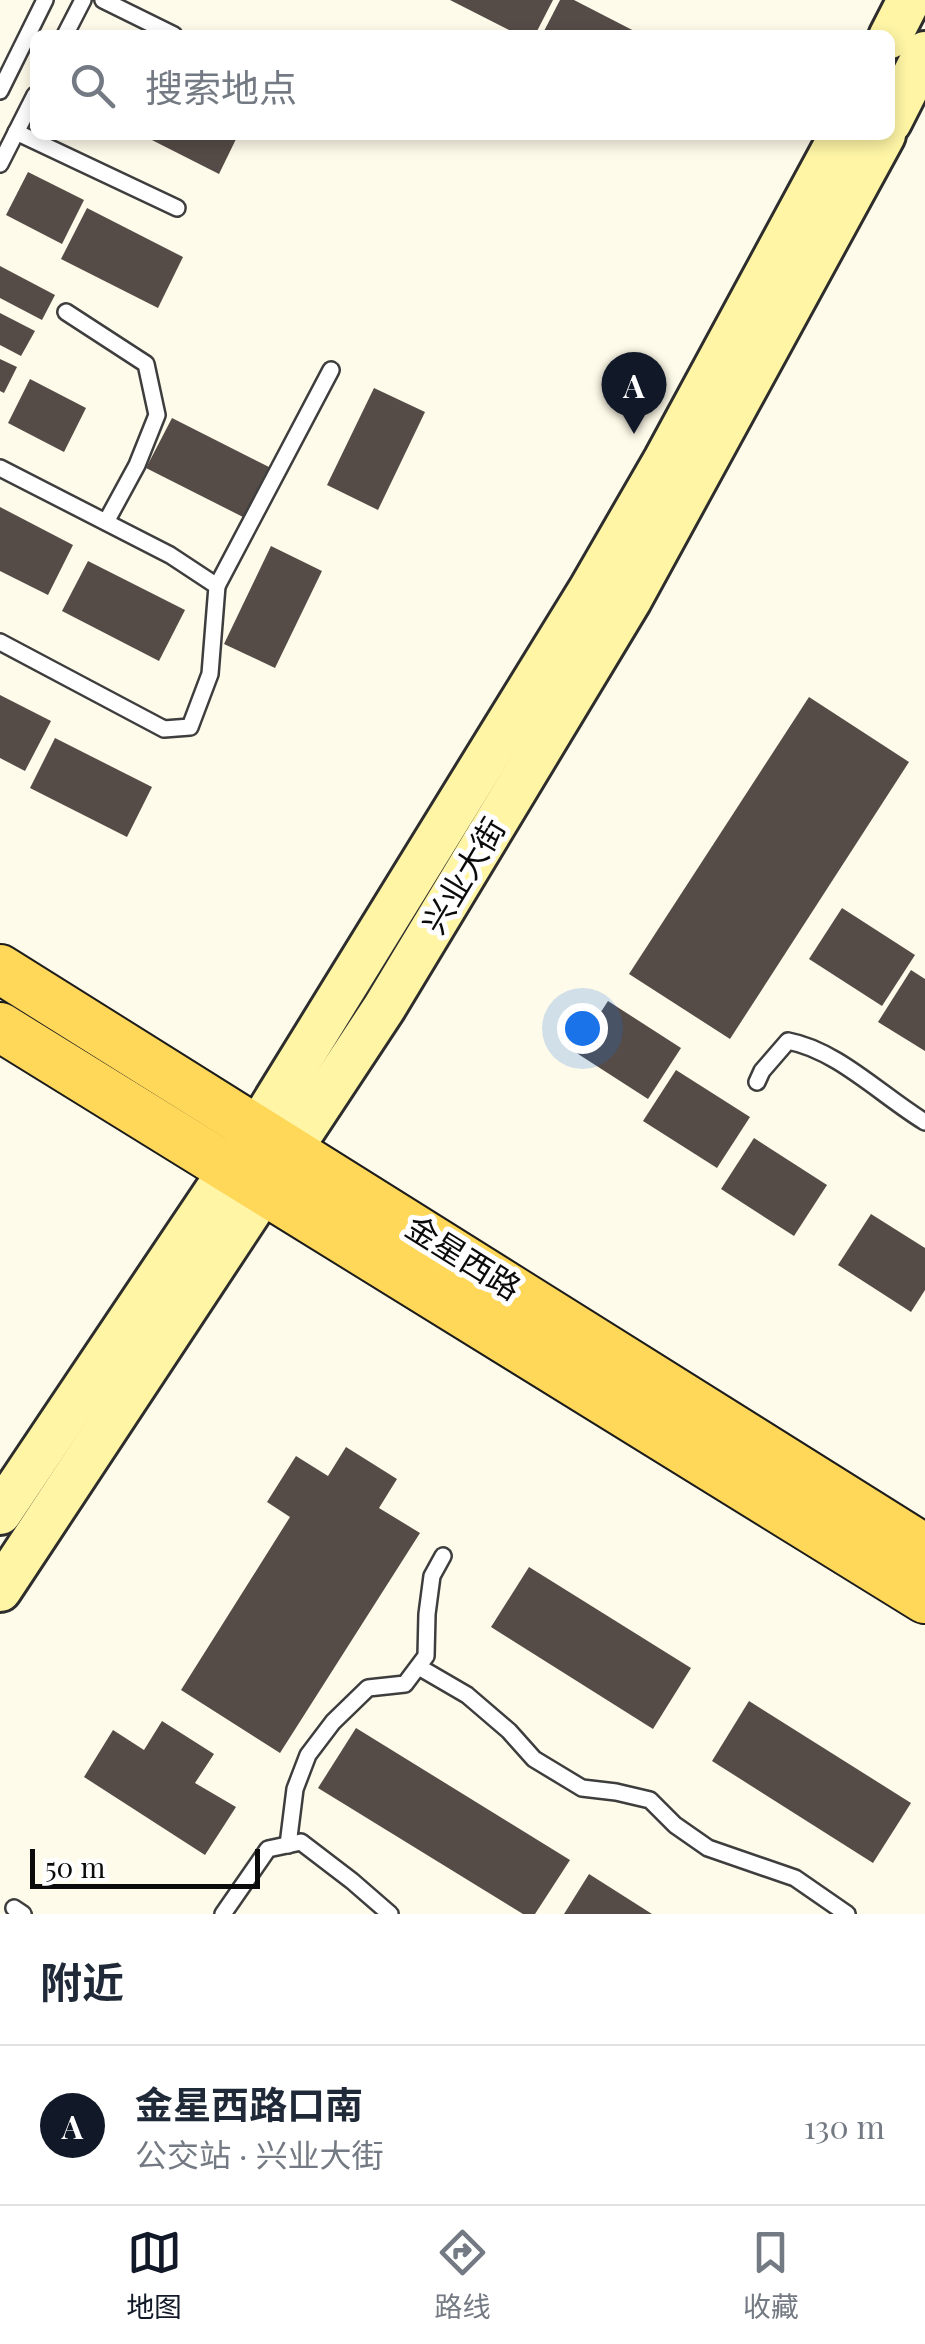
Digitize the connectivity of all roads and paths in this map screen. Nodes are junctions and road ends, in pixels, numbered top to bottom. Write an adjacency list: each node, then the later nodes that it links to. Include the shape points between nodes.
1 (46, 0): 5 (lane)
2 (83, 0): 6 (lane)
3 (103, 0): 7 (lane)
4 (909, 0): 8 (main road)
5 (31, 30)
6 (68, 30)
7 (164, 30)
8 (894, 30)
9 (30, 32): 11 (lane)
10 (925, 53): 13 (main road)
11 (0, 92)
12 (30, 105): 14 (lane)
13 (895, 112)
14 (16, 132): 15 (lane); 19 (lane)
15 (30, 139)
16 (33, 140): 20 (lane)
17 (837, 140): 31 (main road, 兴业大街, via 665,460)
18 (881, 140): 31 (main road, 兴业大街, via 630,600 384,1008)
19 (0, 164)
20 (177, 208)
21 (66, 312): 24 (lane, via 146,364 157,415)
22 (331, 370): 25 (lane)
23 (0, 468): 24 (lane)
24 (106, 522): 25 (lane)
25 (217, 586): 26 (lane, via 210,674 190,727 164,729)
26 (0, 642)
27 (0, 969): 31 (main road, 金星西路)
28 (0, 1027): 32 (main road, 金星西路)
29 (757, 1082): 30 (lane, via 788,1041 804,1044)
30 (925, 1122)
31 (274, 1140): 32 (main road, 兴业大街); 34 (main road, 金星西路)
32 (247, 1179): 33 (main road, 兴业大街); 36 (main road, 兴业大街); 37 (main road, 金星西路)
33 (0, 1512)
34 (925, 1548)
35 (442, 1556): 39 (lane, via 432,1576 426,1656 405,1684 368,1688 308,1755 295,1788)
36 (0, 1590)
37 (925, 1599)
38 (424, 1670): 42 (lane, via 467,1695 534,1759 582,1788 650,1800 708,1848 794,1878)
39 (288, 1845): 40 (lane, via 268,1849); 41 (lane, via 301,1842)
40 (223, 1914)
41 (390, 1914)
42 (848, 1914)

